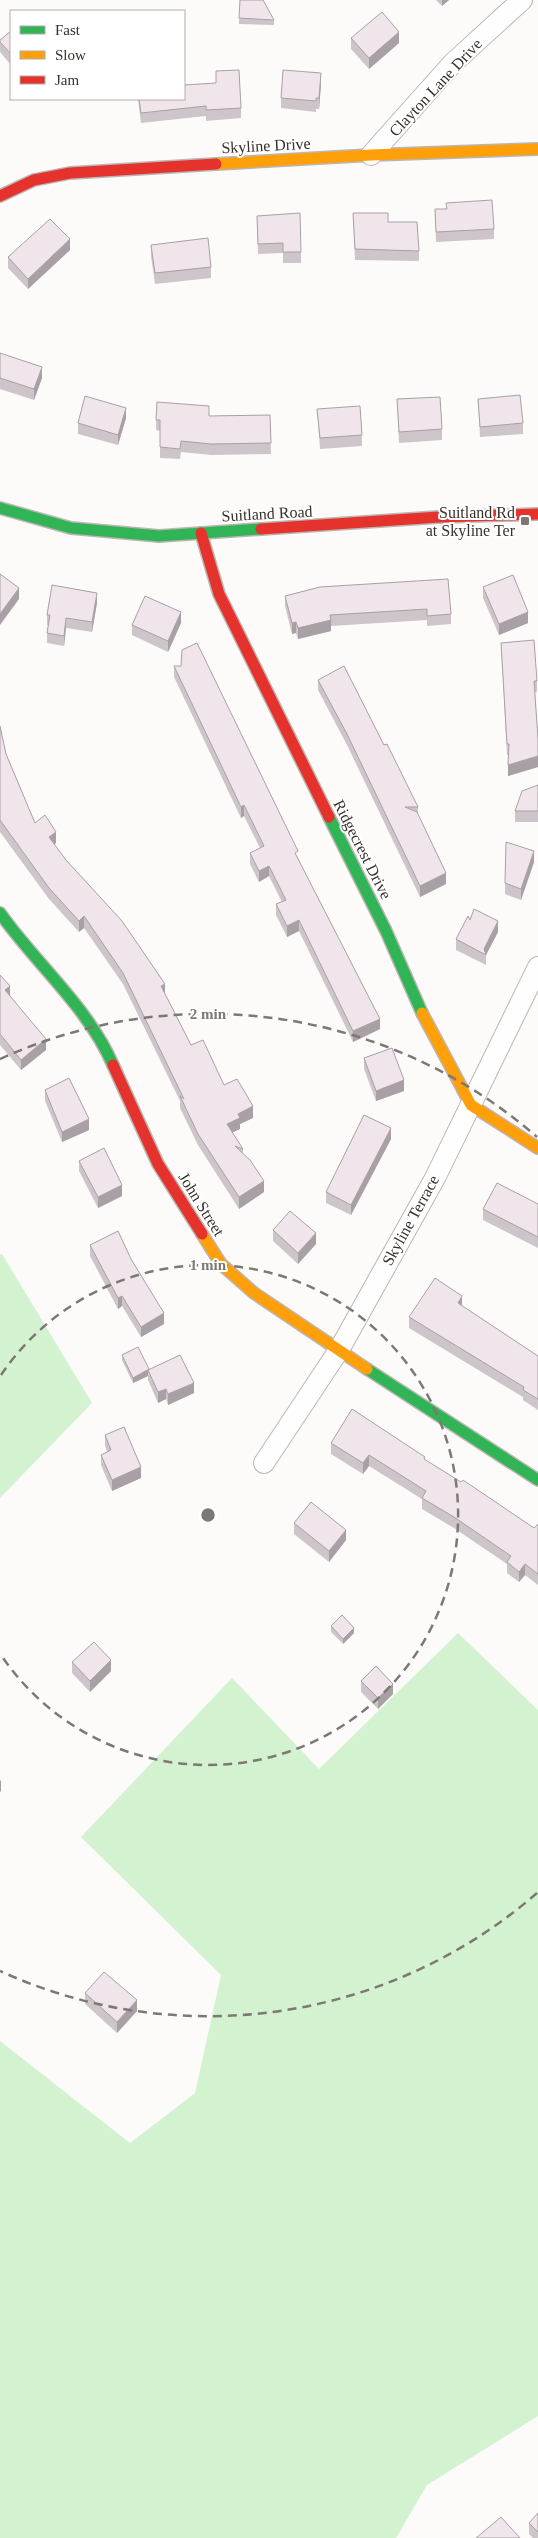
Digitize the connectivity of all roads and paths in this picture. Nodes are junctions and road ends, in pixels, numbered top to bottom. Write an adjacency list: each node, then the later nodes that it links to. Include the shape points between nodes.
1 (522, 0): 3 (street, Clayton Lane Drive, via 453,63)
2 (538, 149): 3 (street, Skyline Drive)
3 (372, 155): 4 (street, Skyline Drive, via 70,173 34,180)
4 (0, 196)
5 (0, 508): 7 (street, Suitland Road, via 72,528 159,536)
6 (538, 514): 7 (street, Suitland Road, via 439,517)
7 (201, 533): 10 (street, Ridgecrest Drive, via 219,594 386,932 415,1000)
8 (0, 913): 12 (street, John Street, via 81,1012 112,1062 158,1164 221,1264 254,1292)
9 (538, 967): 10 (street, Skyline Terrace)
10 (471, 1105): 11 (street, Ridgecrest Drive); 12 (street, Skyline Terrace, via 435,1178)
11 (538, 1148)
12 (339, 1350): 13 (street, Skyline Terrace); 14 (street, John Street)
13 (264, 1463)
14 (538, 1480)

